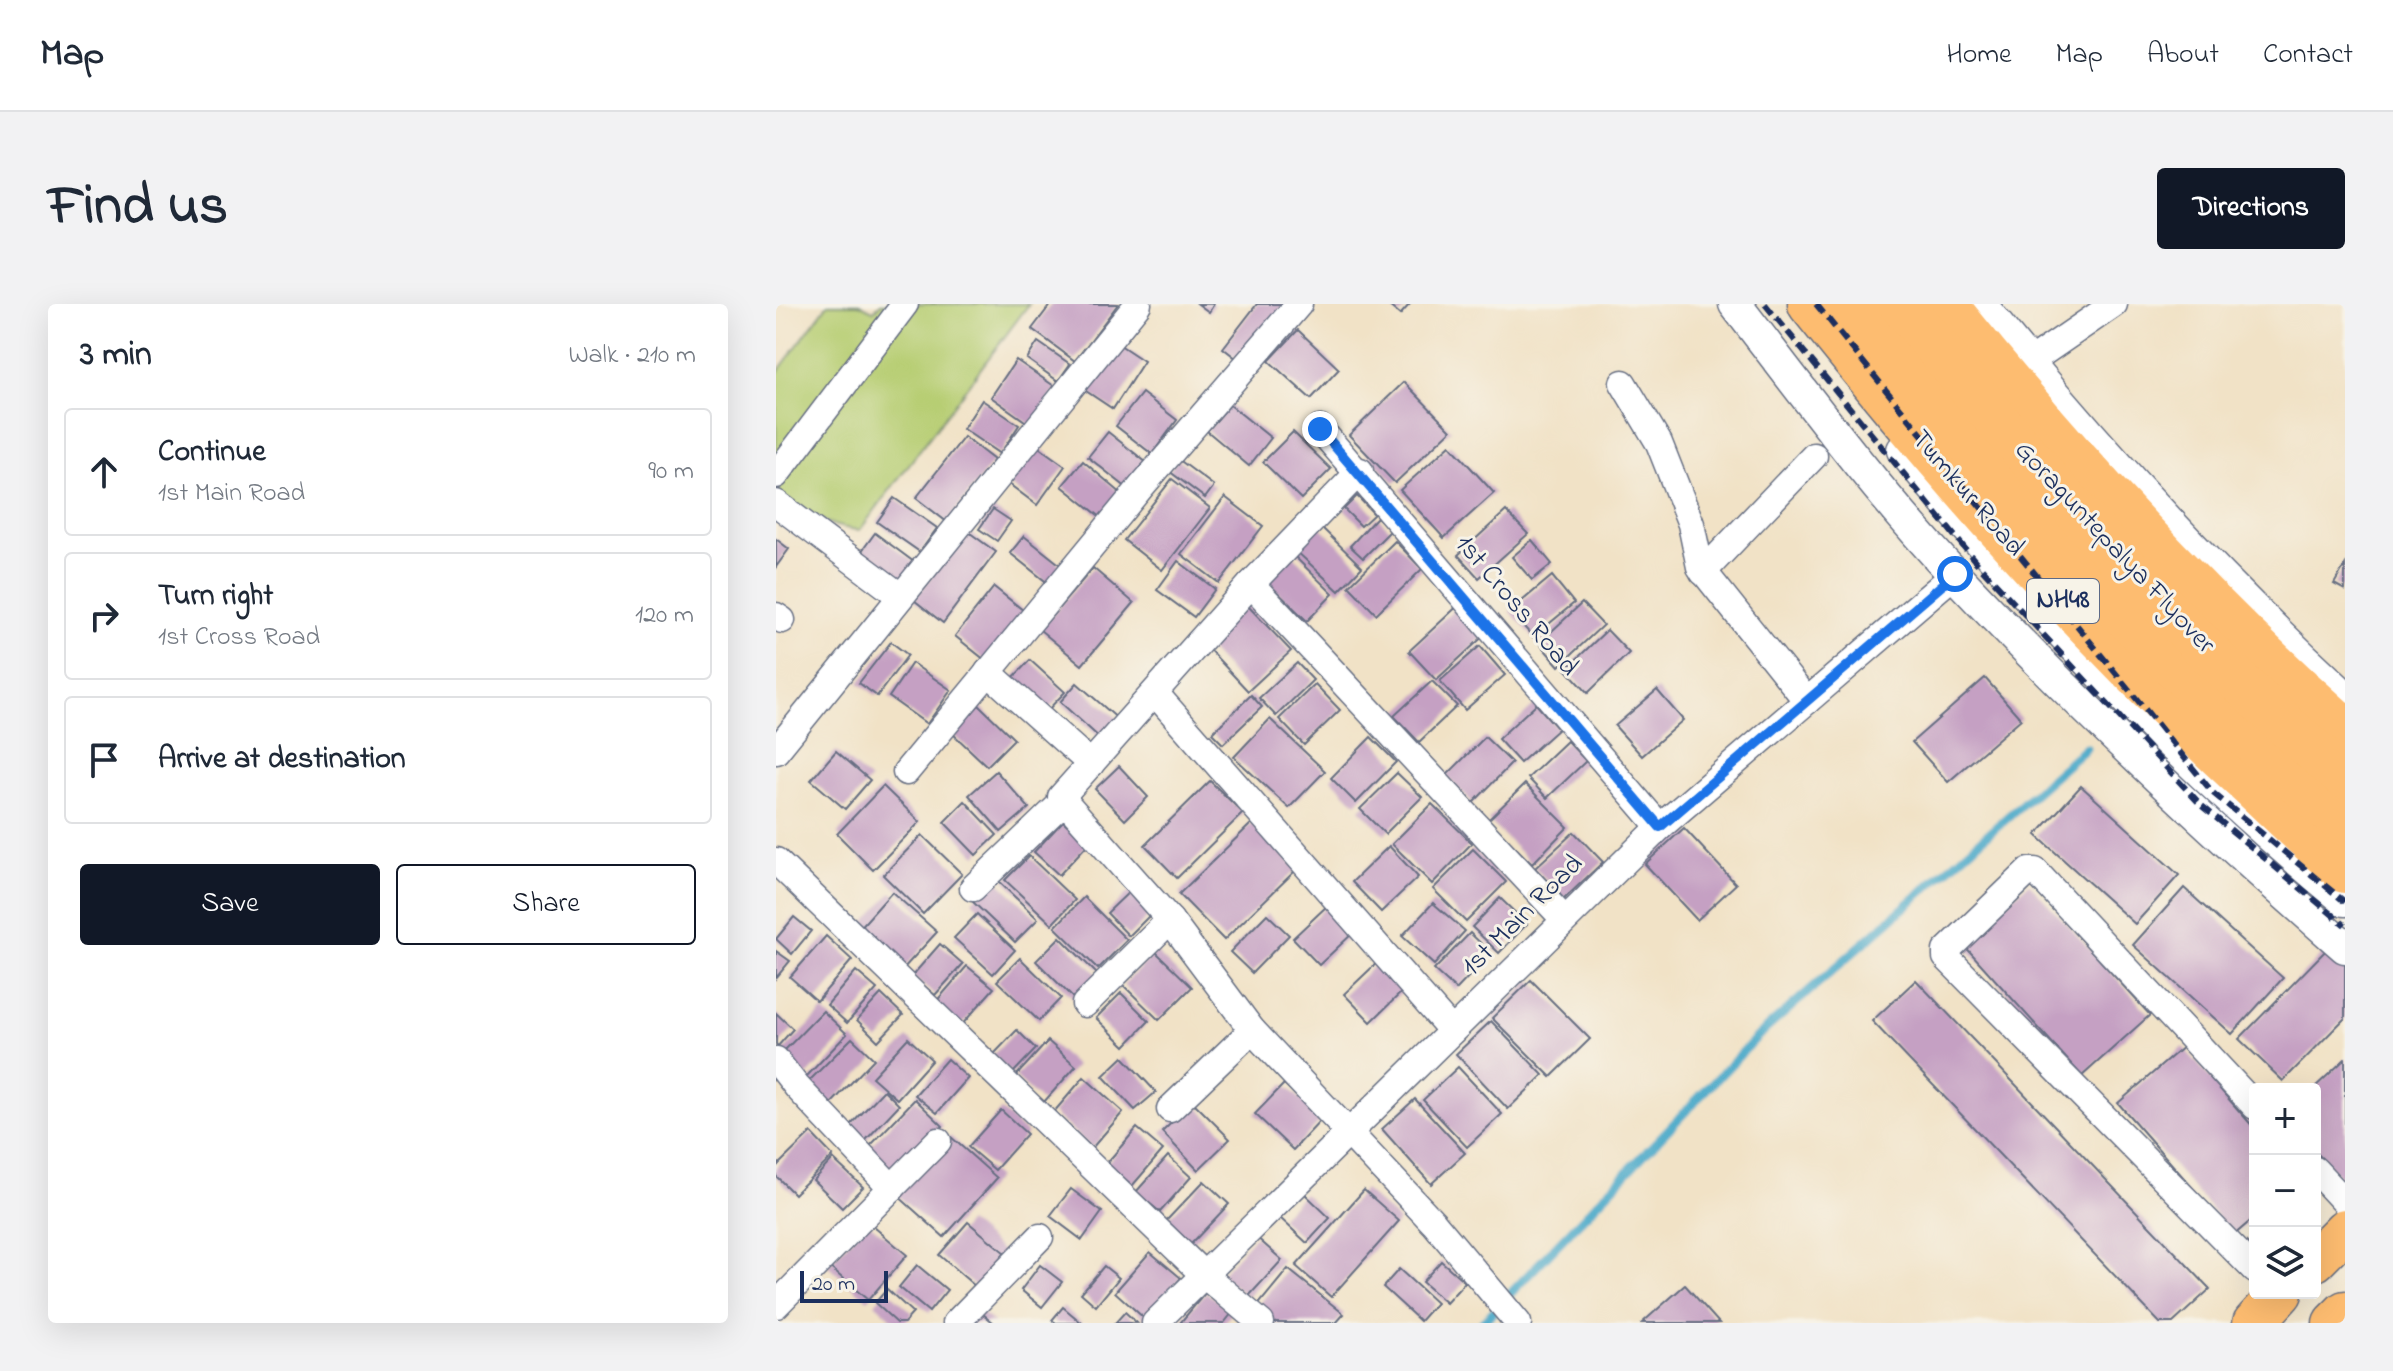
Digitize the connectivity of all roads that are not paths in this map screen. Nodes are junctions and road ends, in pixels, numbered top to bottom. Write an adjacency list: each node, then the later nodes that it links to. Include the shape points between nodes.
1 (905, 304): 16 (street)
2 (1138, 304): 21 (street)
3 (1299, 304): 22 (street)
4 (1735, 304): 19 (street, via 1843,444)
5 (1785, 304): 37 (street, via 1983,550 2258,828)
6 (1810, 304): 35 (highway, Tumkur Road / NH48, via 1905,424 2041,580 2176,716)
7 (1852, 304): 32 (highway, Goraguntepalya Flyover, via 1973,450 2127,620)
8 (1901, 304): 30 (highway, Goraguntepalya Flyover, via 2098,537)
9 (2114, 304): 11 (street)
10 (1976, 306): 11 (street); 26 (highway, via 2085,468 2187,580)
11 (2028, 363): 24 (street, via 2260,619)
12 (1623, 383): 18 (street, via 1659,443 1691,524)
13 (1320, 429): 15 (street, 1st Cross Road)
14 (1814, 456): 18 (street)
15 (1360, 471): 20 (street); 33 (street, 1st Cross Road)
16 (776, 475)
17 (776, 503): 21 (street)
18 (1703, 572): 25 (street)
19 (1955, 574): 25 (street, 1st Main Road); 40 (street, via 2142,764)
20 (1251, 584): 23 (street); 38 (street)
21 (900, 596): 27 (street)
22 (988, 672): 28 (street); 29 (street)
23 (1155, 693): 28 (street); 43 (street)
24 (2345, 697)
25 (1807, 701): 33 (street, 1st Main Road)
26 (2345, 729)
27 (776, 751)
28 (1091, 764): 31 (street, via 1061,797)
29 (906, 772)
30 (2345, 777)
31 (1066, 799): 36 (street); 39 (street)
32 (2345, 824)
33 (1660, 827): 38 (street, 1st Main Road)
34 (776, 861): 56 (street)
35 (2345, 871)
36 (973, 888)
37 (2345, 900)
38 (1563, 918): 43 (street, 1st Main Road)
39 (1170, 920): 41 (street); 42 (street)
40 (2345, 947)
41 (1085, 1004)
42 (1252, 1030): 46 (street); 47 (street)
43 (1452, 1031): 47 (street, 1st Main Road)
44 (776, 1060): 50 (street)
45 (2249, 1100): 54 (street, via 2035,871 2029,871 1946,951 1946,957)
46 (1170, 1109)
47 (1349, 1130): 56 (street, 1st Main Road); 60 (street)
48 (938, 1141): 50 (street)
49 (2321, 1178): 51 (street)
50 (892, 1188): 58 (street)
51 (2345, 1202)
52 (2345, 1230): 55 (main road)
53 (1040, 1237): 61 (street)
54 (2249, 1253)
55 (2321, 1254)
56 (1203, 1274): 62 (street, 1st Main Road); 63 (street)
57 (2275, 1299): 64 (main road)
58 (776, 1305)
59 (2345, 1312): 65 (main road)
60 (1508, 1319)
61 (956, 1323)
62 (1155, 1323)
63 (1261, 1323)
64 (2254, 1323)
65 (2334, 1323)

